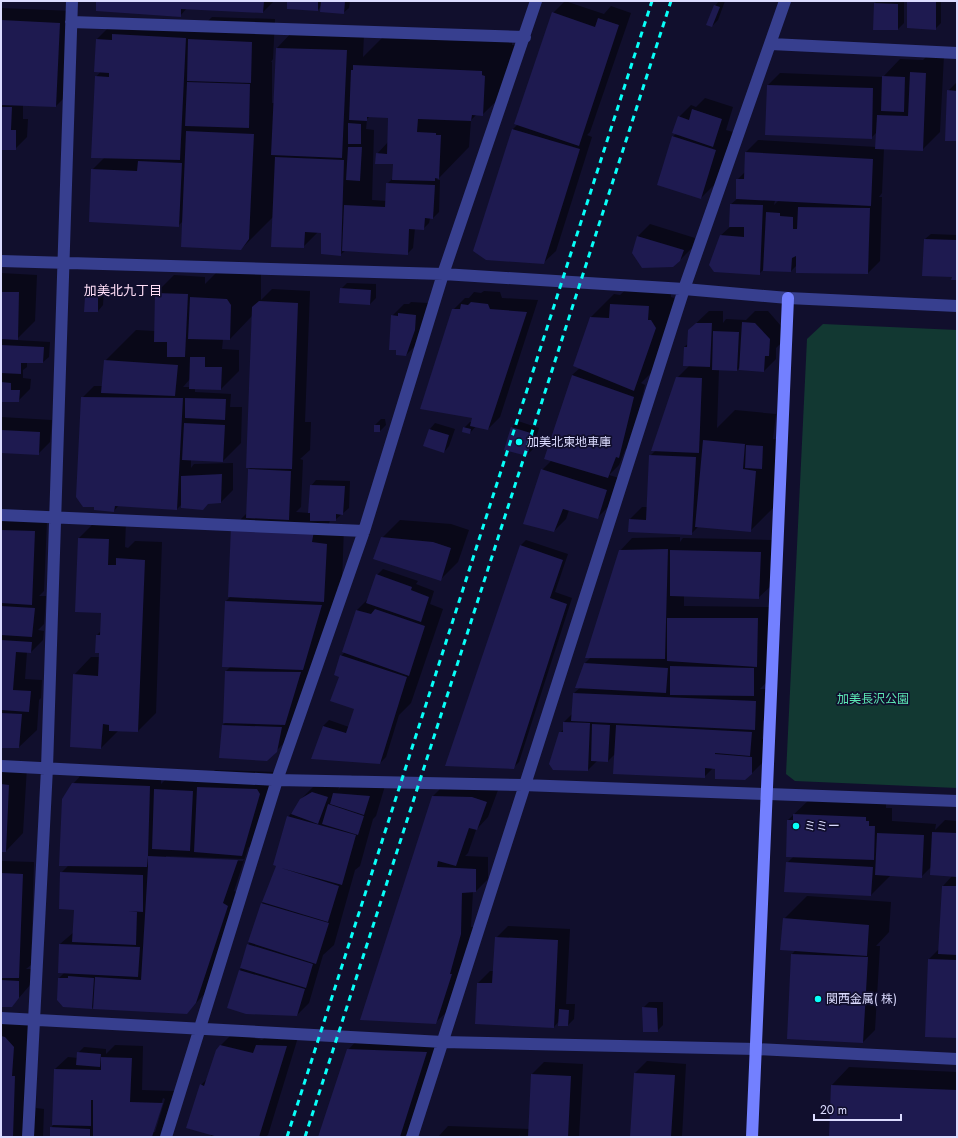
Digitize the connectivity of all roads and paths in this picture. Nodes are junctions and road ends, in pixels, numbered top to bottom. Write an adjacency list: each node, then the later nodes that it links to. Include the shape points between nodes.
1 (72, 1): 4 (street)
2 (536, 1): 5 (street)
3 (785, 1): 6 (street)
4 (71, 22): 5 (street); 9 (street)
5 (525, 37): 10 (street)
6 (771, 44): 7 (street); 11 (street)
7 (957, 53)
8 (1, 261): 9 (street)
9 (62, 264): 10 (street); 15 (street)
10 (444, 274): 11 (street); 16 (street)
11 (684, 289): 12 (street); 20 (street)
12 (788, 298): 13 (street); 21 (street)
13 (957, 306)
14 (1, 515): 15 (street)
15 (54, 517): 16 (street); 18 (street)
16 (364, 531): 19 (street)
17 (1, 766): 18 (street)
18 (47, 768): 19 (street); 24 (street)
19 (277, 780): 20 (street); 25 (street)
20 (523, 785): 21 (street); 26 (street)
21 (768, 793): 22 (street); 27 (street)
22 (957, 801)
23 (1, 1018): 24 (street)
24 (34, 1020): 25 (street); 29 (street)
25 (201, 1029): 26 (street); 30 (street)
26 (443, 1042): 27 (street); 31 (street)
27 (756, 1049): 28 (street); 32 (street)
28 (957, 1059)
29 (28, 1137)
30 (166, 1137)
31 (412, 1137)
32 (752, 1137)

